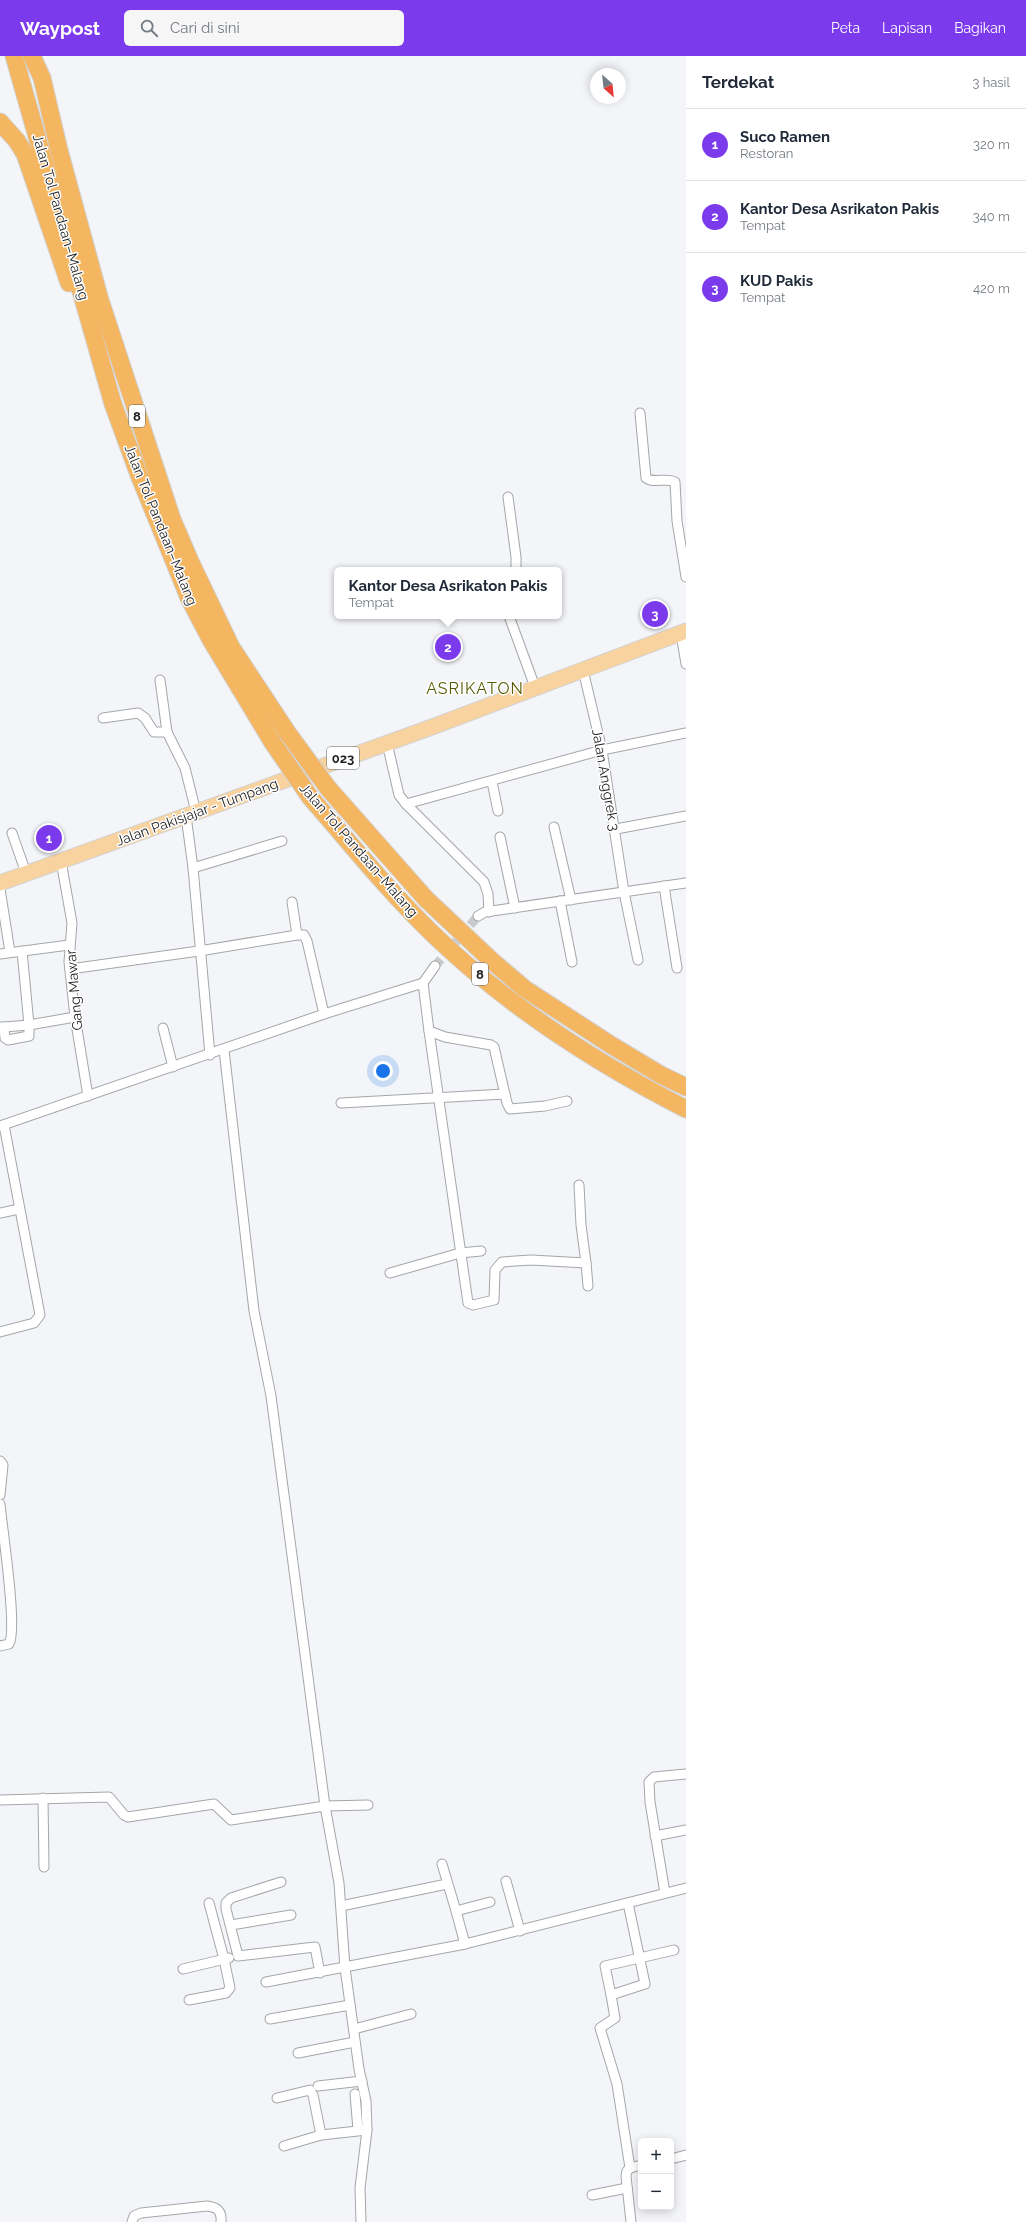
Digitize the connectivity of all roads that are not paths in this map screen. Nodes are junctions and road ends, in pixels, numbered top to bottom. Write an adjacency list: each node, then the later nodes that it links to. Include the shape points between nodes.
1 (14, 56): 6 (highway, Jalan Tol Pandaan–Malang / 8, via 89,312)
2 (32, 56): 4 (highway, Jalan Tol Pandaan–Malang / 8)
3 (40, 56): 4 (highway)
4 (42, 78): 70 (highway, Jalan Tol Pandaan–Malang / 8, bridge, via 100,300 172,519 231,647 287,732 328,788 426,899 525,988 611,1045)
5 (0, 122): 6 (highway, via 17,141 24,154 92,348)
6 (102, 365): 76 (highway, Jalan Tol Pandaan–Malang / 8, bridge, via 144,489 189,598 211,640 273,743 310,797 389,889 426,926 500,991 568,1041)
7 (640, 416): 8 (street, via 646,478 674,481)
8 (676, 489): 9 (street); 11 (street, via 677,521)
9 (686, 489)
10 (508, 496): 12 (street)
11 (684, 547): 13 (street)
12 (516, 567)
13 (686, 577)
14 (511, 619): 19 (street)
15 (683, 632): 16 (street); 17 (main road, Jalan Pakisjajar - Tumpang / 023)
16 (686, 664)
17 (583, 670): 19 (main road, Jalan Pakisjajar - Tumpang / 023); 24 (street, Jalan Anggrek 3)
18 (160, 680): 21 (street)
19 (535, 688): 23 (main road, Jalan Pakisjajar - Tumpang / 023)
20 (103, 718): 21 (street, via 138,713 145,718 154,732)
21 (167, 732): 28 (street, via 182,759)
22 (686, 732): 24 (street)
23 (387, 743): 26 (street, via 399,795); 28 (main road, Jalan Pakisjajar - Tumpang / 023)
24 (602, 750): 25 (street); 31 (street, Jalan Anggrek 3)
25 (492, 782): 26 (street); 27 (street)
26 (406, 804): 47 (street, via 484,882)
27 (498, 811)
28 (191, 814): 35 (main road, Jalan Pakisjajar - Tumpang / 023); 36 (street)
29 (686, 816): 31 (street)
30 (554, 827): 43 (street)
31 (616, 828): 42 (street, Jalan Anggrek 3)
32 (12, 833): 37 (street)
33 (500, 837): 46 (street)
34 (282, 841): 36 (street)
35 (61, 861): 37 (main road, Jalan Pakisjajar - Tumpang / 023); 50 (street, Gang Mawar, via 72,924)
36 (193, 868): 52 (street)
37 (26, 873): 38 (main road, Jalan Pakisjajar - Tumpang / 023)
38 (0, 883)
39 (686, 883): 40 (street)
40 (664, 886): 42 (street); 58 (street)
41 (0, 889): 53 (street)
42 (624, 892): 43 (street); 55 (street, Jalan Anggrek 3)
43 (571, 900): 44 (street)
44 (560, 901): 46 (street); 56 (street)
45 (292, 902): 49 (street)
46 (515, 908): 47 (street)
47 (489, 912): 48 (street)
48 (478, 916)
49 (296, 934): 52 (street); 61 (street, via 304,935 307,941)
50 (69, 945): 51 (street); 59 (street, Gang Mawar)
51 (22, 950): 53 (street); 63 (street)
52 (199, 951): 59 (street); 68 (street)
53 (10, 952): 54 (street)
54 (0, 954)
55 (638, 960)
56 (572, 962)
57 (435, 966): 60 (street)
58 (677, 968)
59 (70, 969): 62 (street, Gang Mawar)
60 (423, 983): 61 (street); 66 (street)
61 (324, 1014): 67 (street)
62 (75, 1017): 63 (street); 72 (street, Gang Mawar)
63 (29, 1025): 64 (street); 64 (street, via 29,1036 8,1040)
64 (2, 1027)
65 (163, 1028): 69 (street)
66 (429, 1030): 71 (street, via 446,1037 492,1045); 73 (street)
67 (224, 1050): 68 (street); 95 (street, via 254,1311 271,1396)
68 (210, 1055): 69 (street)
69 (173, 1067): 72 (street)
70 (686, 1088)
71 (505, 1094): 73 (street); 74 (street, via 510,1109 516,1110)
72 (88, 1096): 77 (street)
73 (439, 1097): 75 (street); 82 (street)
74 (567, 1101)
75 (341, 1103)
76 (686, 1109)
77 (2, 1125): 79 (street)
78 (579, 1184): 83 (street)
79 (19, 1209): 80 (street); 86 (street, via 40,1315 34,1323)
80 (0, 1213)
81 (481, 1251): 82 (street)
82 (460, 1253): 83 (street, via 466,1299 473,1305 494,1300 495,1270 502,1262 531,1260); 84 (street)
83 (586, 1263): 85 (street)
84 (390, 1274)
85 (588, 1286)
86 (0, 1332)
87 (0, 1461): 88 (street, via 3,1465)
88 (0, 1495)
89 (0, 1504): 90 (street, via 12,1633 9,1644)
90 (0, 1646)
91 (686, 1774): 97 (street, via 654,1777 650,1780)
92 (43, 1798): 93 (street); 95 (street, via 109,1797 124,1815 128,1816 214,1804 231,1820); 99 (street)
93 (0, 1800)
94 (368, 1804): 95 (street)
95 (325, 1806): 108 (street)
96 (686, 1830): 97 (street)
97 (655, 1836): 104 (street)
98 (442, 1864): 102 (street)
99 (44, 1867)
100 (506, 1881): 112 (street)
101 (281, 1882): 111 (street, via 231,1898 226,1903 226,1909)
102 (447, 1884): 108 (street); 109 (street)
103 (686, 1888): 104 (street)
104 (665, 1892): 107 (street)
105 (490, 1902): 109 (street)
106 (210, 1903): 117 (street)
107 (628, 1903): 112 (street); 116 (street)
108 (341, 1906): 119 (street)
109 (456, 1911): 113 (street)
110 (291, 1915): 111 (street)
111 (231, 1926): 115 (street)
112 (520, 1931): 113 (street)
113 (465, 1944): 119 (street)
114 (674, 1950): 116 (street)
115 (238, 1956): 117 (street); 120 (street, via 315,1947)
116 (640, 1958): 122 (street, via 645,1984); 122 (street, via 605,1966)
117 (224, 1959): 118 (street); 123 (street, via 229,1990 226,1993)
118 (183, 1968)
119 (345, 1968): 120 (street); 124 (street)
120 (320, 1973): 121 (street)
121 (266, 1982)
122 (611, 1995): 140 (street, via 615,2018 600,2028 617,2084)
123 (189, 2000)
124 (350, 2005): 126 (street); 127 (street)
125 (411, 2014): 127 (street)
126 (270, 2019)
127 (354, 2029): 128 (street)
128 (355, 2042): 129 (street); 130 (street)
129 (298, 2053)
130 (362, 2081): 131 (street); 134 (street, via 366,2101)
131 (318, 2086)
132 (355, 2094): 134 (street)
133 (277, 2098): 135 (street, via 310,2090)
134 (363, 2130): 135 (street); 145 (street)
135 (321, 2135): 136 (street)
136 (284, 2146)
137 (686, 2155): 138 (street)
138 (674, 2158)
139 (638, 2166): 140 (street)
140 (630, 2168): 141 (street, via 627,2171)
141 (627, 2188): 142 (street); 146 (street)
142 (592, 2195)
143 (132, 2222): 144 (street, via 134,2216 141,2213 207,2206 216,2207 220,2211)
144 (221, 2222)
145 (361, 2222)
146 (631, 2222)

